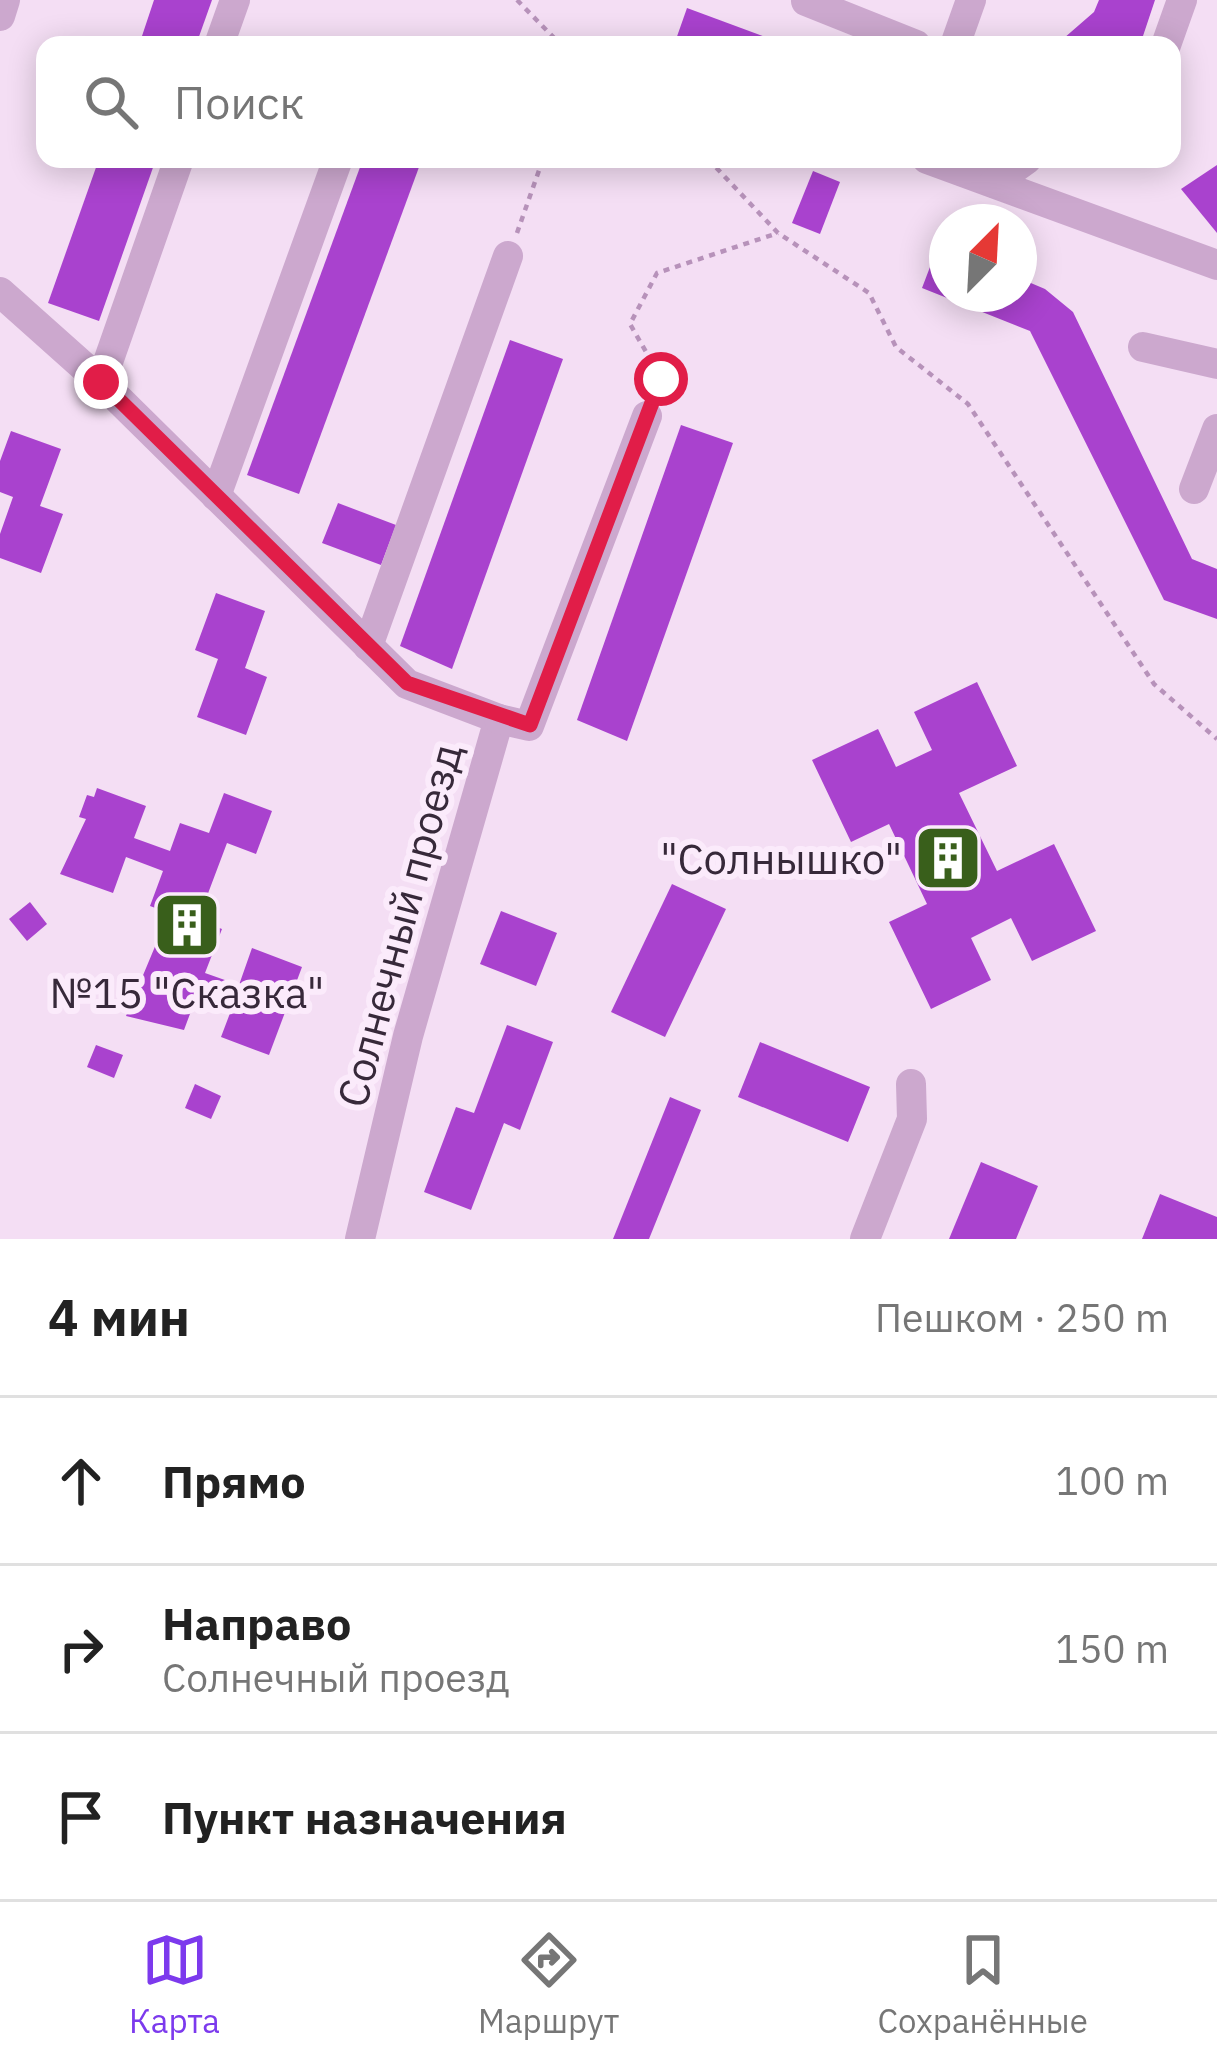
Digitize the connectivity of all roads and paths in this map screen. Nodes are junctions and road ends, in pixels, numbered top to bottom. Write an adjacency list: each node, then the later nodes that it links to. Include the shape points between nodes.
1 (5, 0): 7 (street)
2 (235, 0): 8 (street)
3 (517, 0): 9 (path)
4 (971, 0): 11 (street)
5 (1182, 0): 12 (street)
6 (806, 1): 10 (street)
7 (0, 16)
8 (222, 36)
9 (552, 36)
10 (894, 36)
11 (959, 36)
12 (1169, 36)
13 (176, 168): 26 (street)
14 (335, 168): 30 (street)
15 (540, 168): 21 (path)
16 (717, 168): 20 (path)
17 (951, 168): 19 (street)
18 (1015, 168): 19 (street)
19 (994, 184): 22 (street)
20 (778, 233): 27 (path, via 657,273 630,324 661,379); 33 (path, via 869,293 896,346 968,404 1154,684)
21 (508, 256): 31 (street)
22 (1217, 265)
23 (0, 292): 26 (street, Солнечный проезд)
24 (1143, 347): 25 (street)
25 (1217, 364)
26 (101, 382): 30 (street, Солнечный проезд)
27 (646, 416): 32 (street, via 530,725)
28 (1217, 429): 29 (street)
29 (1194, 489)
30 (216, 496): 31 (street, Солнечный проезд)
31 (368, 646): 32 (street, Солнечный проезд, via 407,683)
32 (499, 719): 35 (street, Солнечный проезд, via 408,1036)
33 (1217, 739)
34 (911, 1084): 36 (street, via 912,1119)
35 (360, 1239)
36 (865, 1239)

